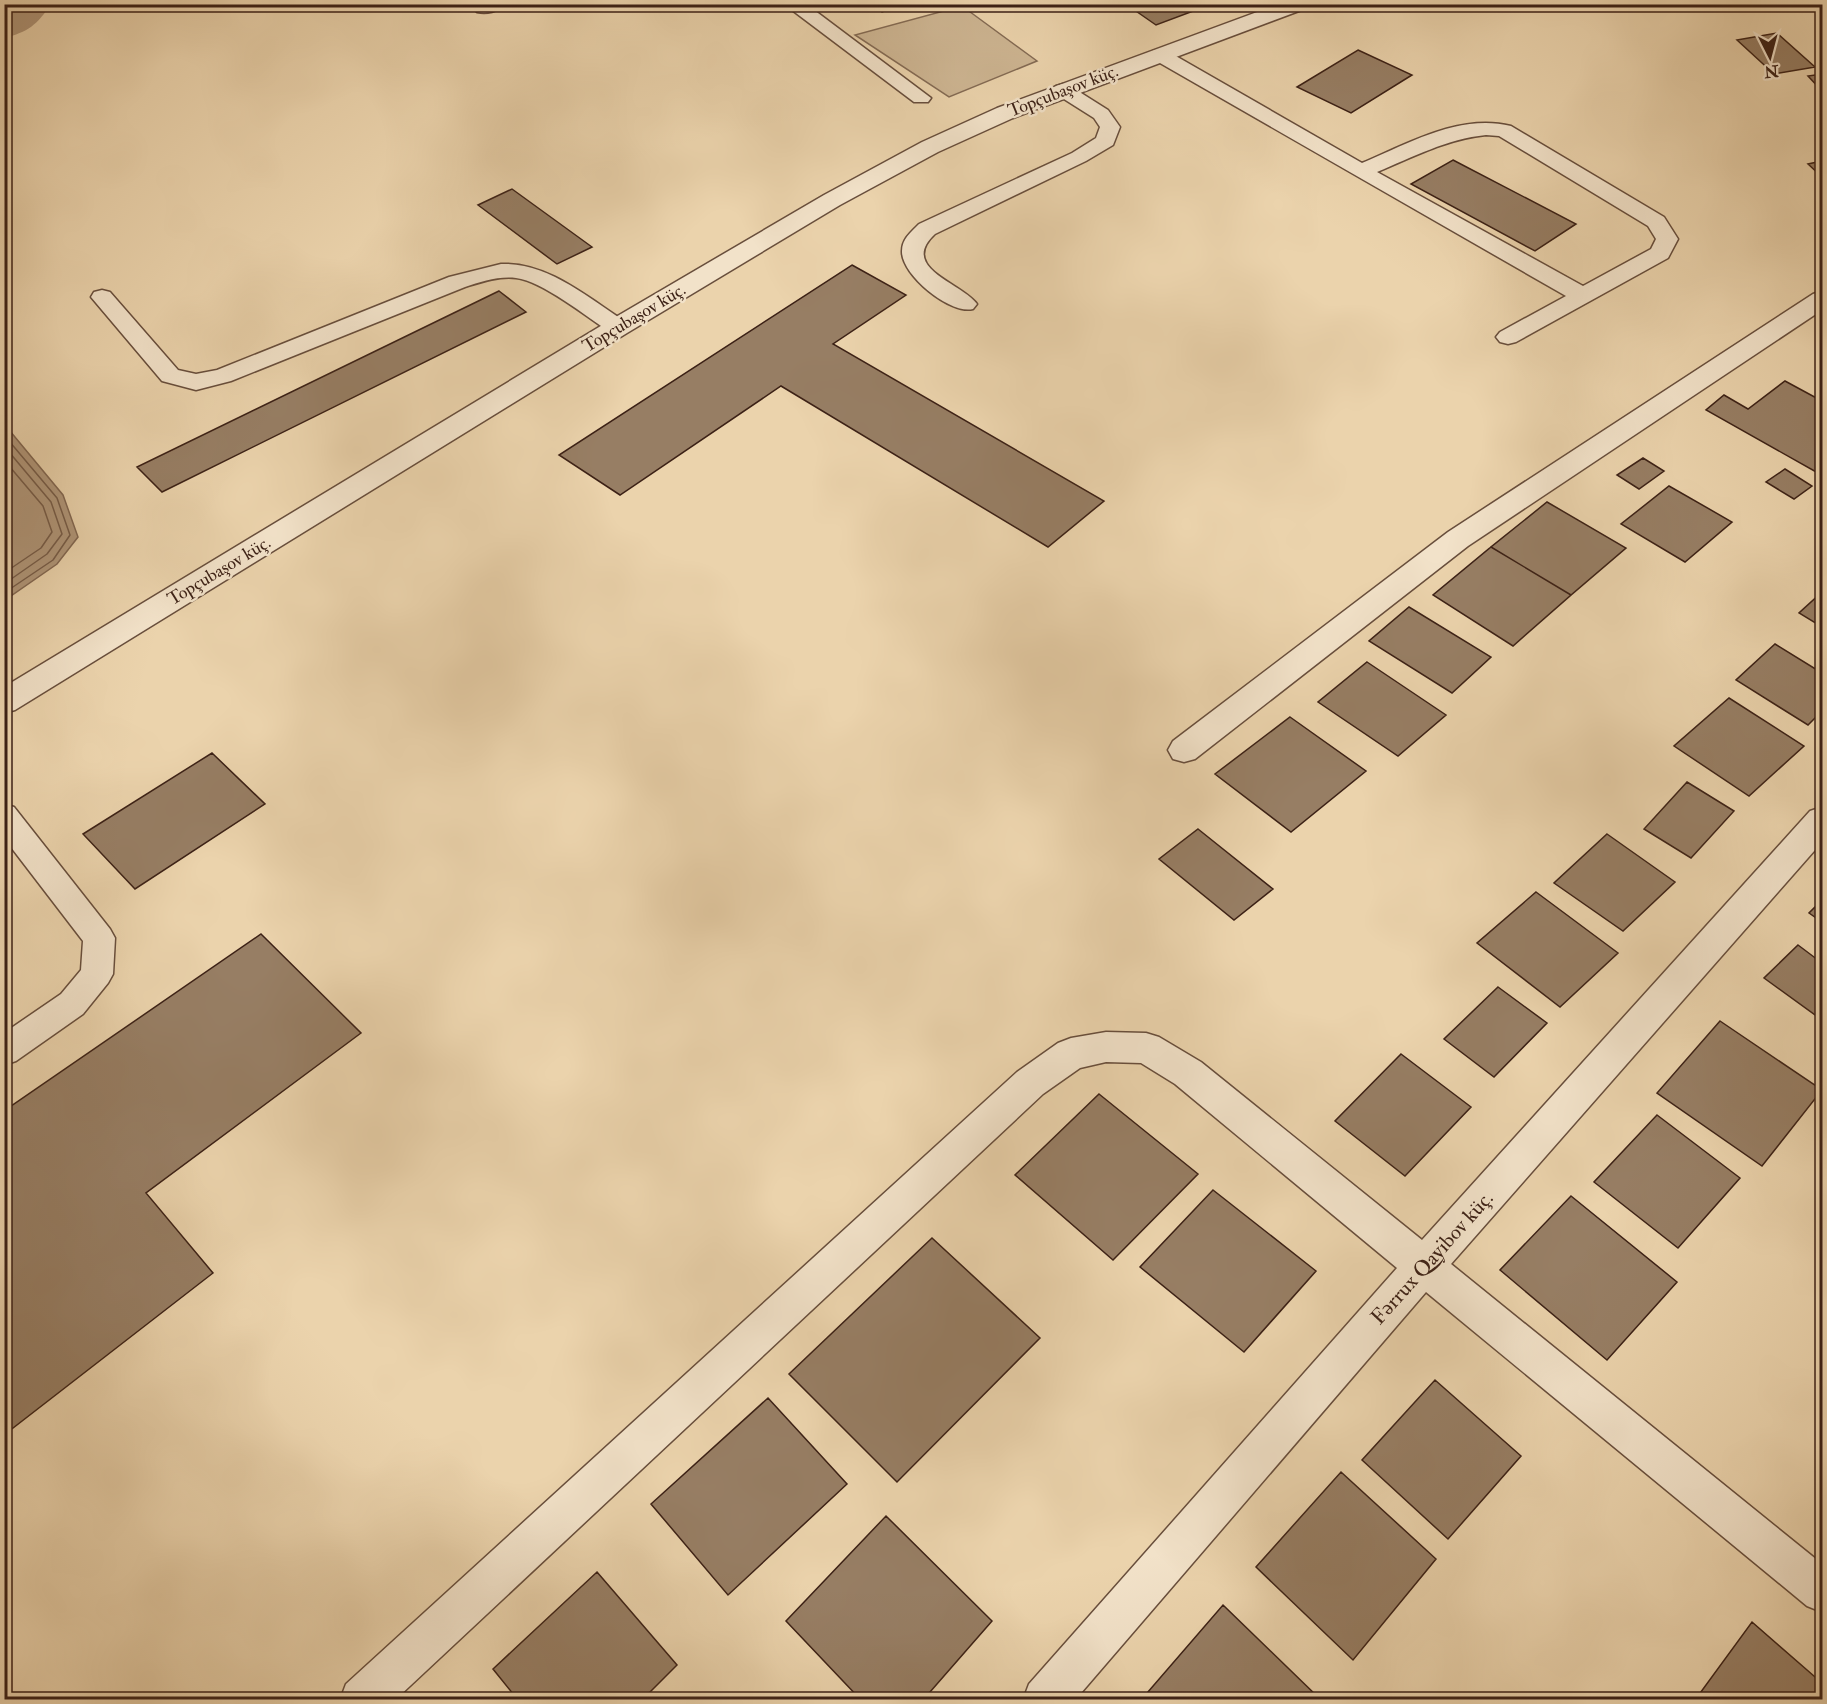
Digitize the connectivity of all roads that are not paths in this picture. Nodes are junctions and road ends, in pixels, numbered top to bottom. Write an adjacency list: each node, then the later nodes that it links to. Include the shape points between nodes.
1 (793, 4): 5 (lane)
2 (1300, 4): 3 (street, Topçubaşov küç.)
3 (1160, 55): 4 (street, Topçubaşov küç.); 6 (lane)
4 (1063, 90): 10 (lane, via 1101,114 1110,128 1106,141 927,229 914,242 913,254 923,275); 11 (street, Topçubaşov küç., via 920,152)
5 (921, 98)
6 (1360, 171): 7 (lane); 7 (lane, via 1459,131 1483,127 1504,130 1656,222 1667,239 1660,253)
7 (1582, 296): 12 (lane)
8 (102, 297): 11 (lane, via 170,376 196,382 223,376 487,272 518,271 538,277)
9 (1822, 299): 14 (street, via 1458,540)
10 (965, 304)
11 (618, 327): 13 (street, Topçubaşov küç.)
12 (1508, 338)
13 (4, 702)
14 (1184, 750)
15 (4, 814): 17 (lane, via 99,938 97,974 72,1004)
16 (1822, 820): 18 (street, Fərrux Qayibov küç.)
17 (4, 1051)
18 (1424, 1266): 19 (street); 20 (street, via 1188,1073 1146,1048 1106,1047 1071,1054 1030,1083); 21 (street, Fərrux Qayibov küç.)
19 (1822, 1591)
20 (362, 1700)
21 (1045, 1700)

